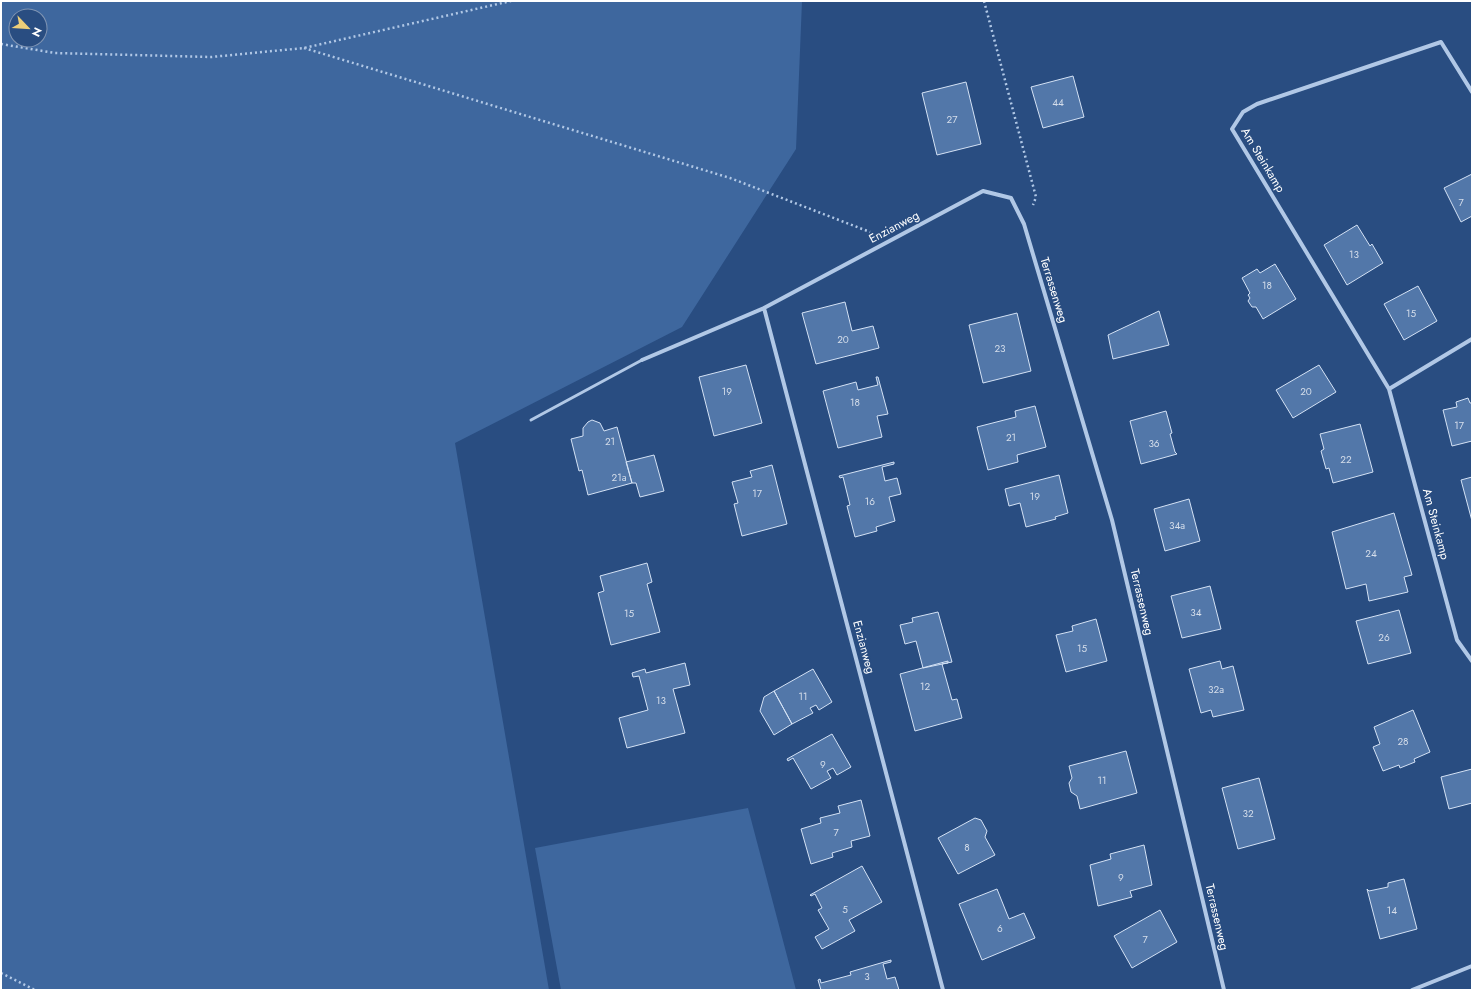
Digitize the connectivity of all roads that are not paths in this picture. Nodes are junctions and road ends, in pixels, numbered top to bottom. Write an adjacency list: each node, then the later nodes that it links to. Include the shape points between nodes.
1 (1472, 92): 6 (street, Am Steinkamp, via 1441,42 1257,104 1243,112 1232,129)
2 (1024, 224): 3 (street, Enzianweg, via 1011,198 983,191); 11 (street, Terrassenweg, via 1112,520)
3 (764, 308): 5 (street, Enzianweg); 10 (street, Enzianweg)
4 (1472, 339): 6 (street)
5 (642, 360): 7 (lane)
6 (1389, 388): 8 (street, Am Steinkamp, via 1457,640)
7 (531, 420)
8 (1472, 662)
9 (1472, 966): 12 (street)
10 (943, 990)
11 (1224, 990)
12 (1412, 990)

